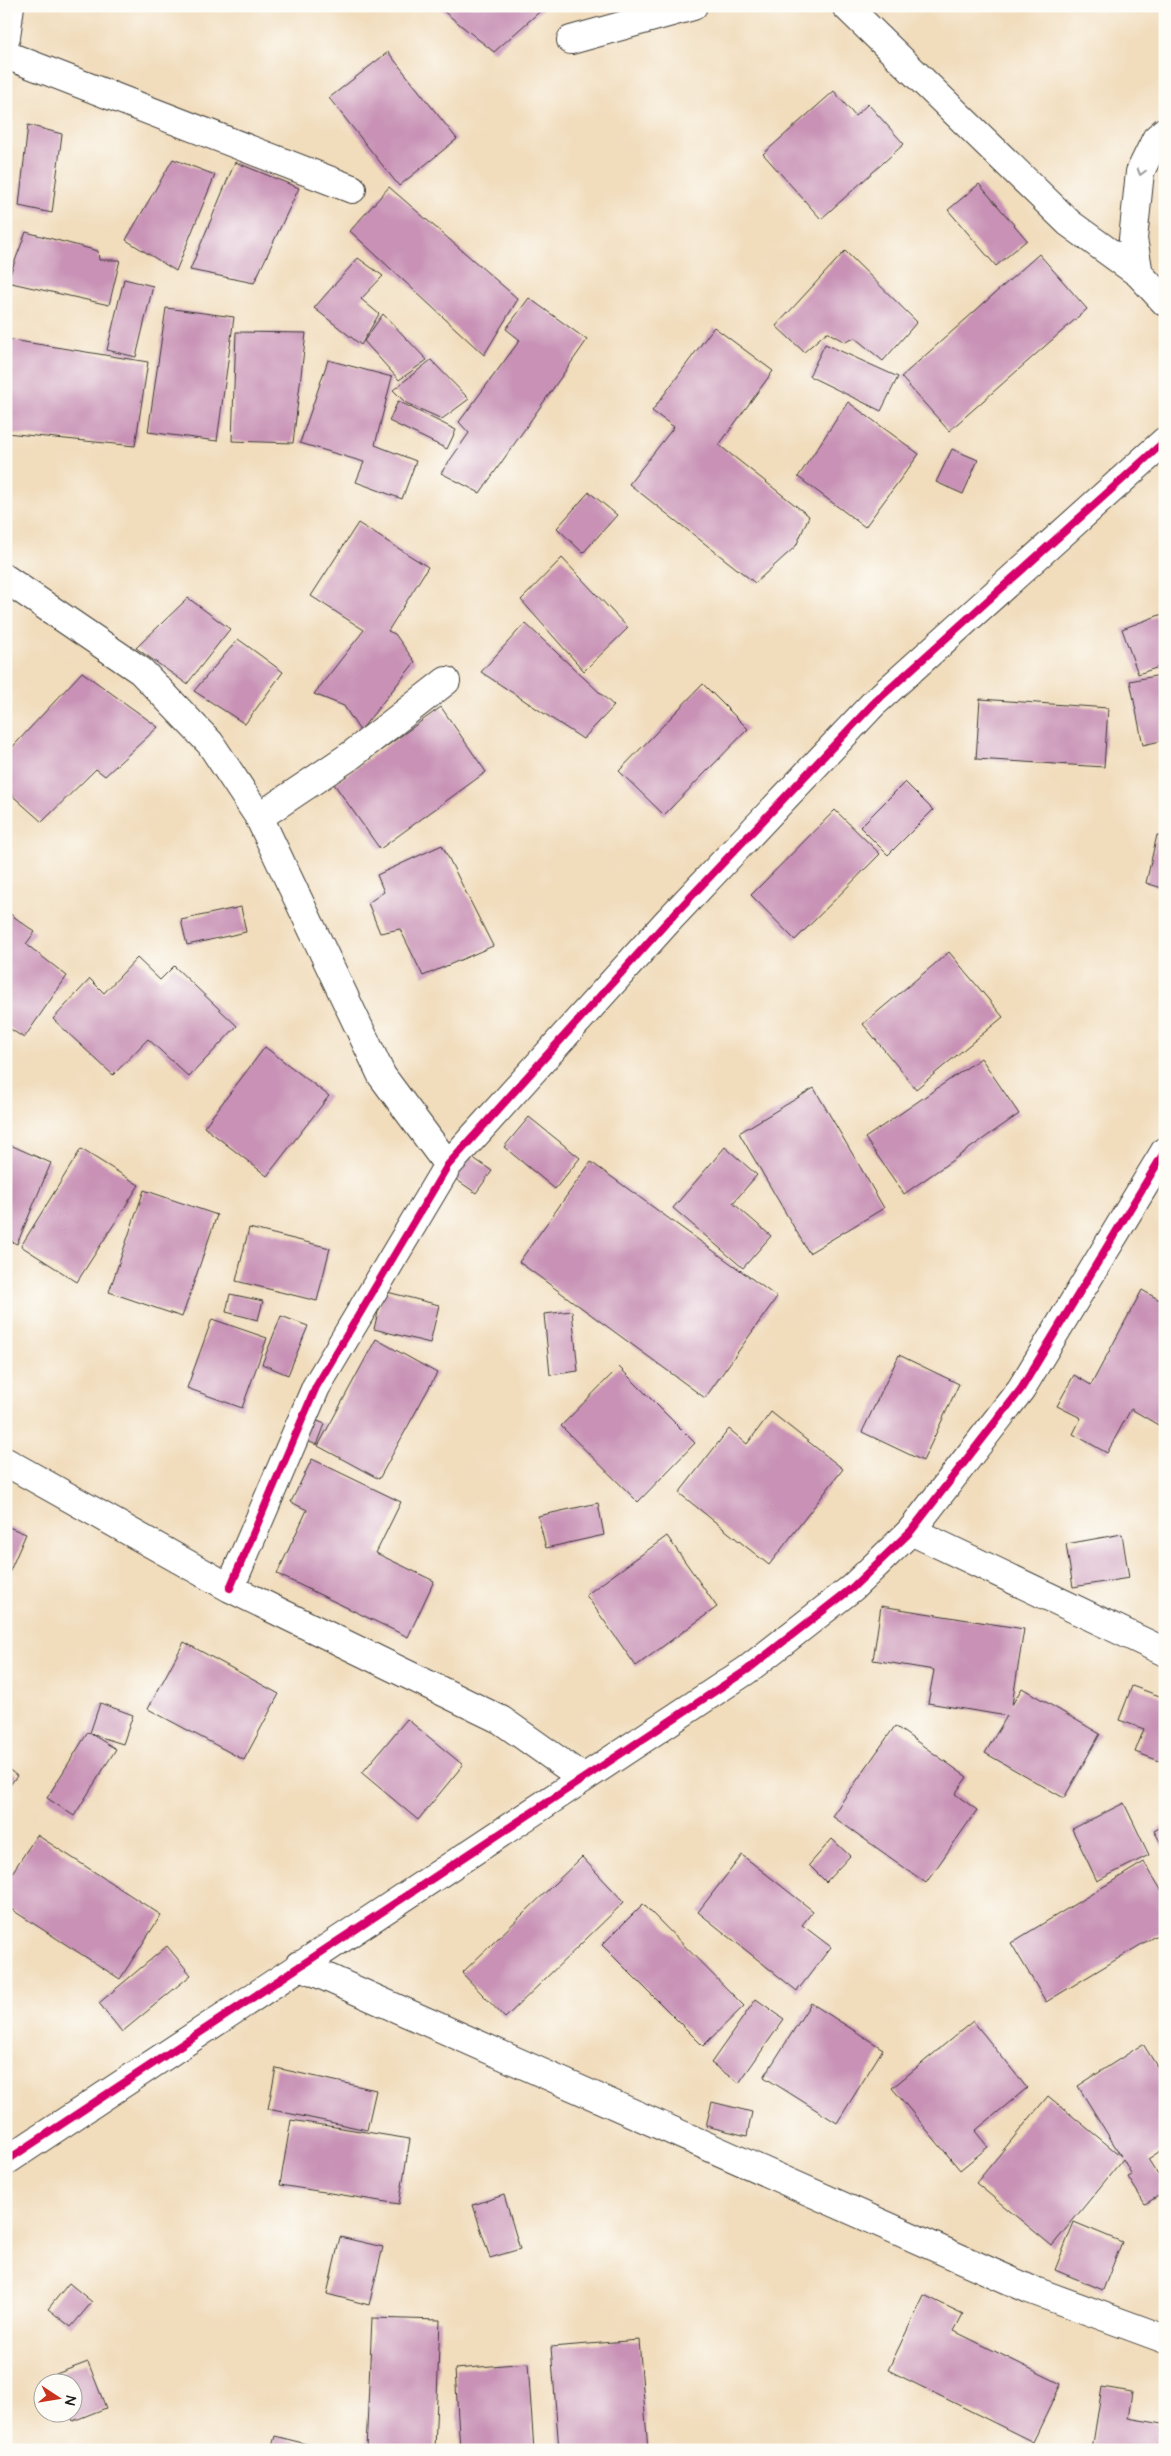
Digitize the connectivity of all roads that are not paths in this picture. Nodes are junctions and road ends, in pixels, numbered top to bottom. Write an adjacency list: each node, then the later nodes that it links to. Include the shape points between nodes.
1 (10, 6): 4 (street)
2 (693, 6): 5 (street)
3 (846, 6): 9 (street, via 1069,223)
4 (6, 37)
5 (571, 40)
6 (6, 55): 8 (street)
7 (1165, 131): 9 (street, one-way to 9, via 1156,139 1140,172 1134,239)
8 (352, 189)
9 (1139, 274): 10 (street)
10 (1165, 302)
11 (1165, 441): 16 (street, via 874,703 666,924)
12 (6, 579): 14 (street, via 141,671 210,743)
13 (446, 681): 14 (street, via 350,756)
14 (259, 817): 16 (street, via 382,1076)
15 (1165, 1151): 18 (street, via 1021,1389)
16 (448, 1165): 19 (street, via 316,1387)
17 (6, 1462): 19 (street)
18 (911, 1531): 20 (street); 21 (street, via 852,1588 747,1670)
19 (230, 1588): 21 (street, via 501,1720)
20 (1165, 1652)
21 (583, 1778): 22 (street)
22 (299, 1965): 23 (street); 24 (street, via 1029,2289)
23 (6, 2161)
24 (1165, 2339)

